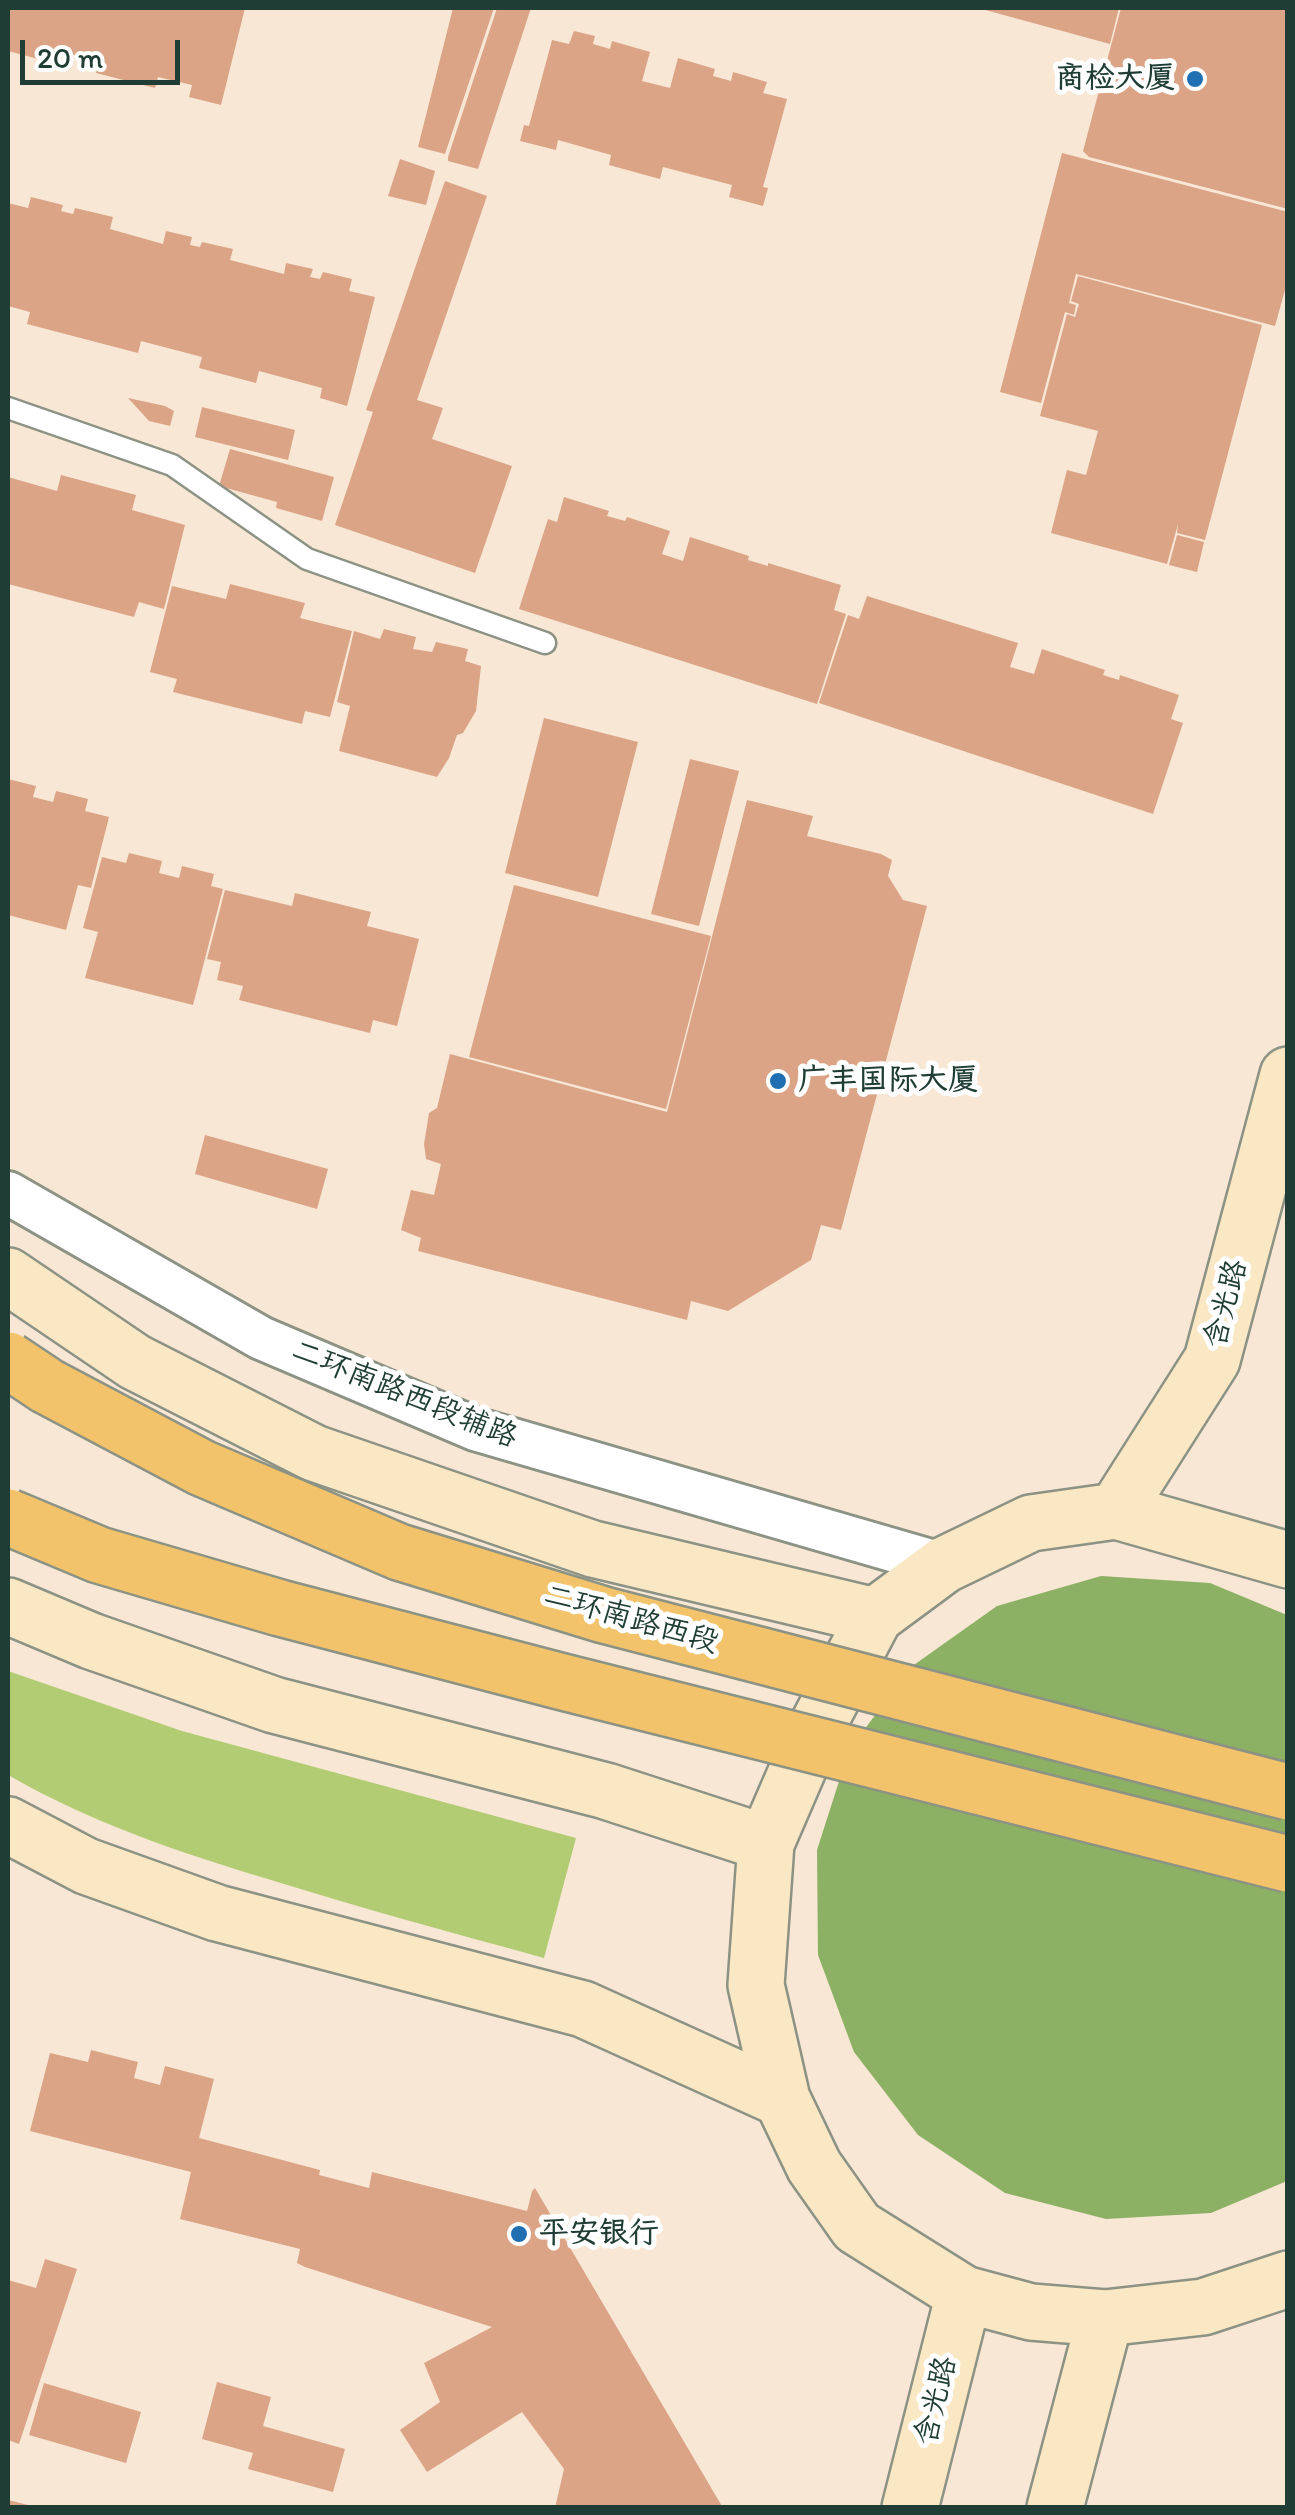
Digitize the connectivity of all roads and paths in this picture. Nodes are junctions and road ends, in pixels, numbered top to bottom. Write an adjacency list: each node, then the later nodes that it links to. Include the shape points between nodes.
1 (8, 408): 2 (lane, via 172,465 307,559)
2 (545, 644)
3 (1288, 1075): 7 (main road, 含光路, via 1212,1360)
4 (8, 1193): 10 (street, 二环南路西段辅路, via 261,1338 476,1429)
5 (8, 1276): 12 (main road, 二环南路西段, via 134,1362 314,1453 593,1548)
6 (8, 1360): 13 (highway, 二环南路西段, bridge, via 202,1468 399,1552 604,1615)
7 (1116, 1511): 9 (main road); 10 (main road, via 1031,1523)
8 (8, 1517): 16 (highway, bridge, via 99,1555 280,1608)
9 (1288, 1560)
10 (944, 1565): 12 (main road)
11 (8, 1606): 15 (main road, via 274,1705 606,1791)
12 (875, 1616): 15 (main road, via 813,1734)
13 (1288, 1792)
14 (8, 1825): 17 (main road, via 86,1866 217,1913 583,2008)
15 (766, 1844): 17 (main road, via 756,1985)
16 (1288, 1864)
17 (782, 2099): 19 (main road, via 814,2166 857,2227)
18 (1288, 2279): 20 (main road, via 1203,2307)
19 (964, 2294): 20 (main road, via 1031,2312); 21 (main road, 含光路)
20 (1104, 2318): 22 (main road)
21 (910, 2508)
22 (1054, 2508)

